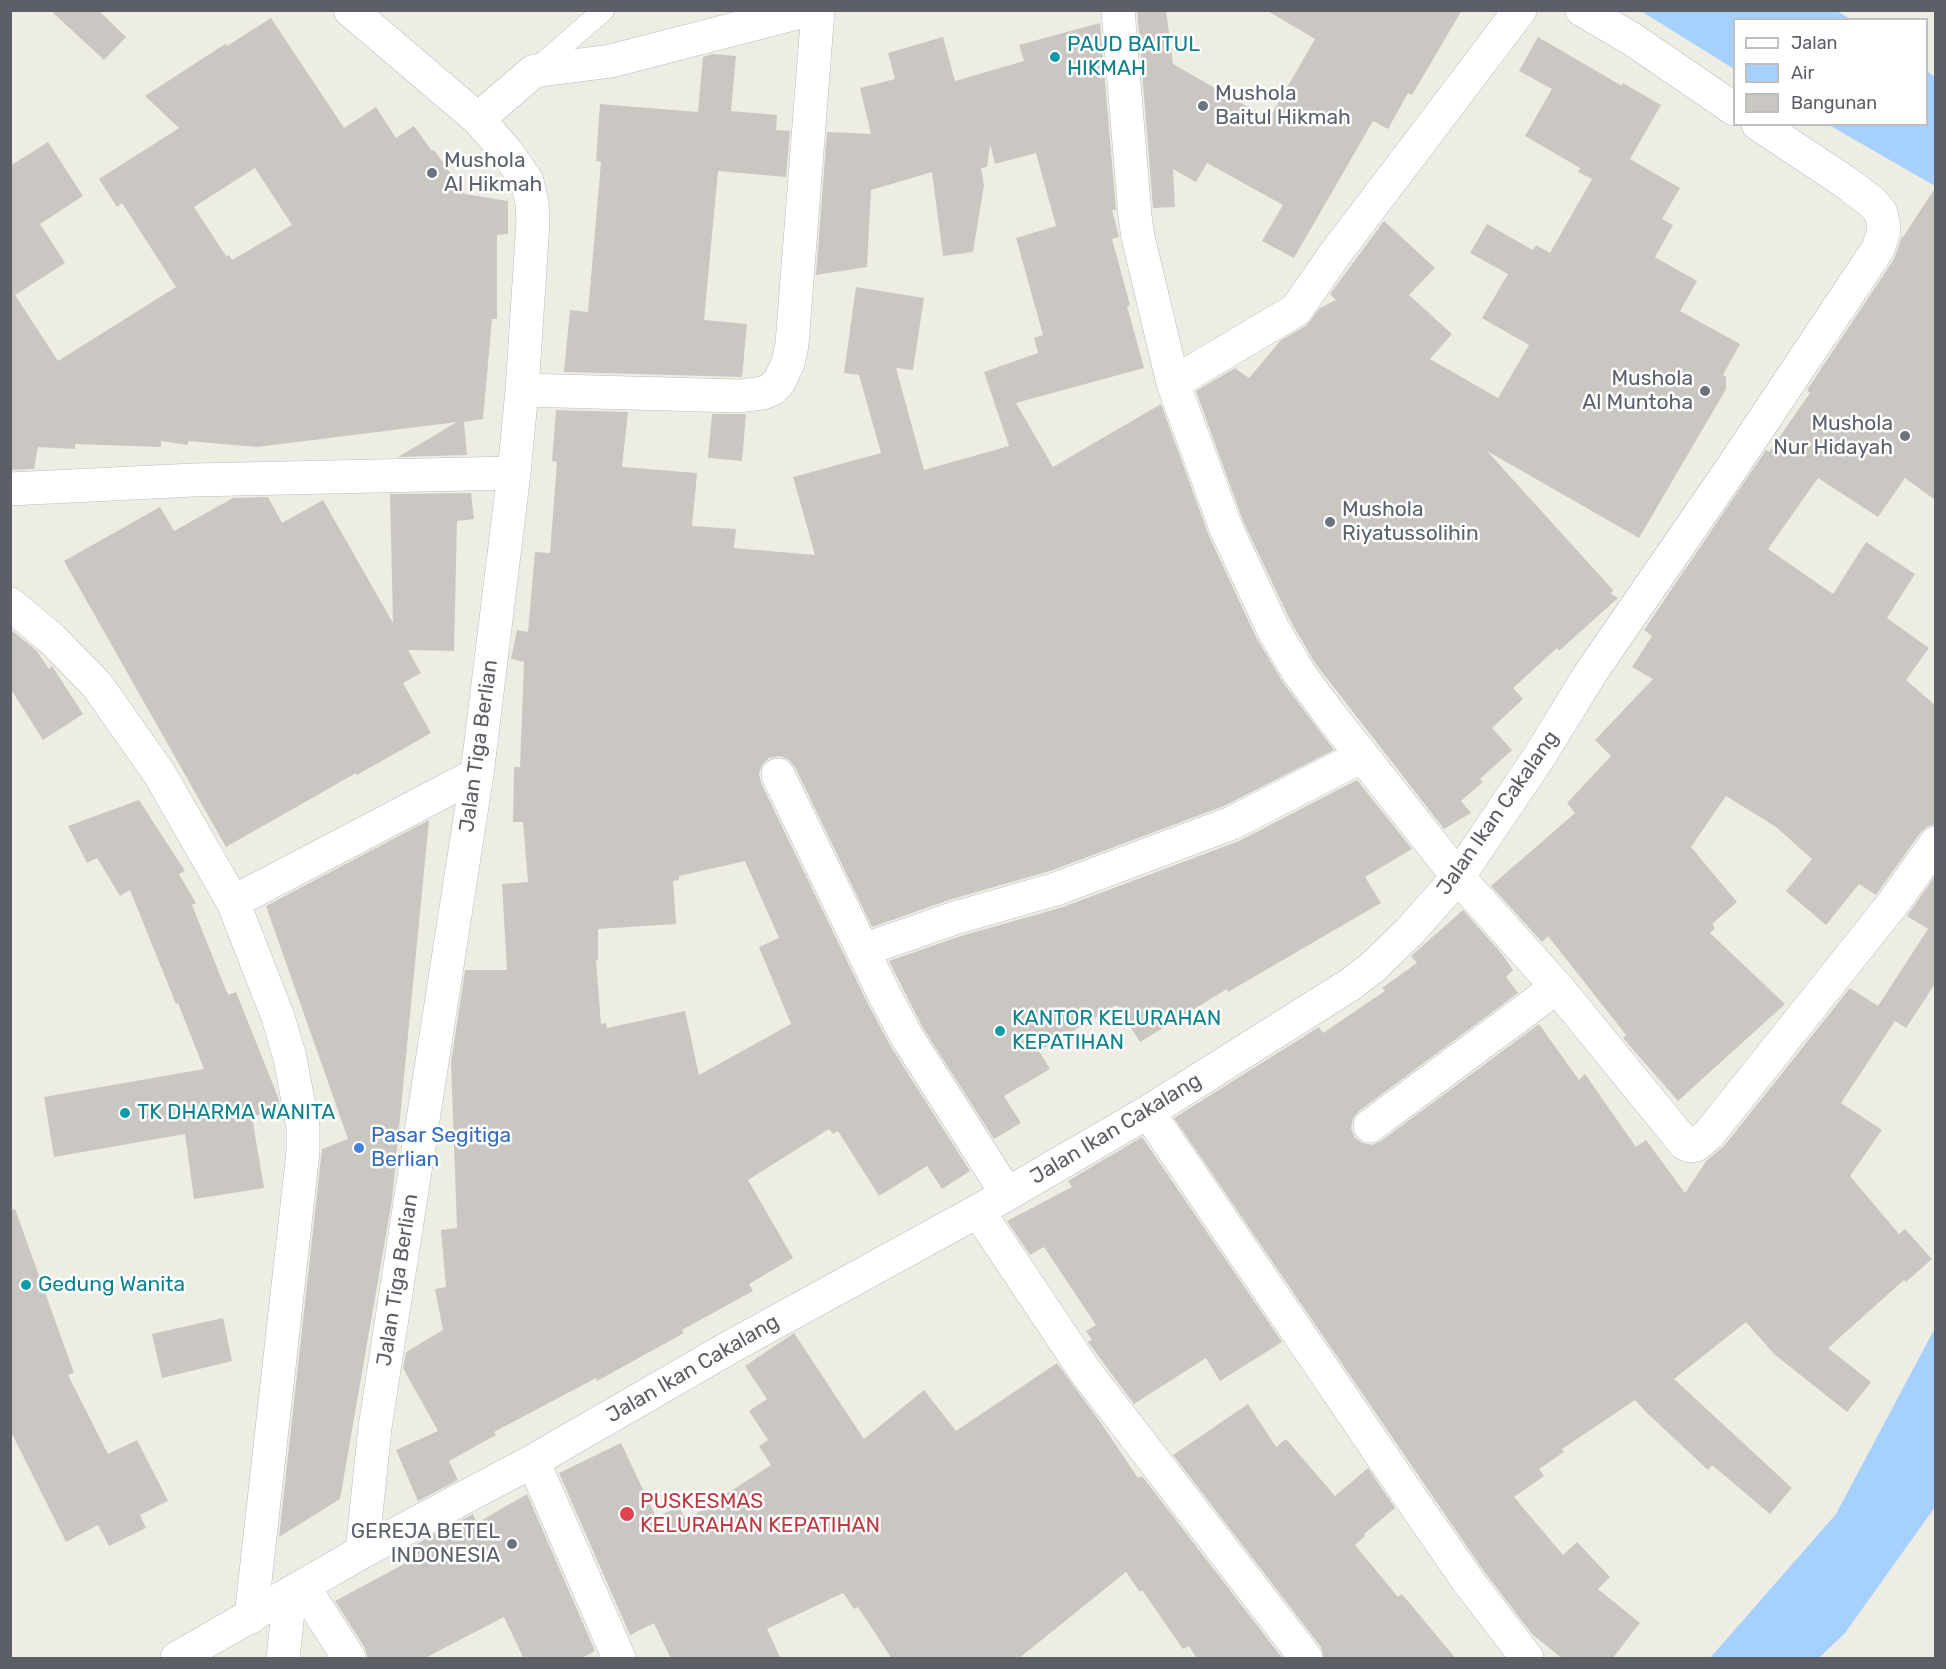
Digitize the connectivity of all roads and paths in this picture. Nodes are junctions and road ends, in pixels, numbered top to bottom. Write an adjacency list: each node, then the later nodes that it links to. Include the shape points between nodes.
1 (350, 10): 10 (street, Jalan Tiga Berlian)
2 (604, 10): 8 (lane)
3 (808, 10): 8 (street, via 611,61)
4 (818, 10): 13 (street, via 792,344 785,374 779,382 763,393 740,396)
5 (1118, 10): 12 (street, via 1136,226)
6 (1520, 10): 12 (street, via 1296,310)
7 (1582, 10): 9 (street)
8 (534, 71): 10 (street)
9 (1733, 108)
10 (478, 119): 13 (street, Jalan Tiga Berlian, via 518,166 527,181 532,203)
11 (1761, 126): 21 (street, Jalan Ikan Cakalang, via 1873,203 1881,213 1884,230 1878,249 1590,674)
12 (1173, 383): 17 (street, via 1226,528 1273,629 1299,673)
13 (522, 390): 14 (street, Jalan Tiga Berlian)
14 (514, 473): 15 (street, via 194,480); 18 (street, Jalan Tiga Berlian)
15 (10, 489)
16 (10, 604): 22 (street, via 52,639 97,685 159,773)
17 (1362, 756): 21 (street); 23 (street, via 1232,824 1056,889)
18 (477, 774): 22 (street); 30 (street, Jalan Tiga Berlian, via 375,1427)
19 (778, 775): 23 (street)
20 (1935, 843): 24 (street, via 1894,902 1709,1134 1696,1145 1690,1146 1679,1138)
21 (1458, 877): 24 (street); 25 (street, Jalan Ikan Cakalang, via 1410,931 1351,984)
22 (233, 902): 32 (street, via 279,1017 303,1127)
23 (863, 950): 27 (street, via 907,1036)
24 (1557, 987): 26 (street)
25 (1148, 1112): 27 (street, Jalan Ikan Cakalang); 38 (street, via 1468,1581)
26 (1370, 1125)
27 (1007, 1194): 28 (street, Jalan Ikan Cakalang)
28 (978, 1211): 29 (street, Jalan Ikan Cakalang); 37 (street, via 1085,1371)
29 (533, 1461): 30 (street, Jalan Ikan Cakalang); 36 (street)
30 (362, 1552): 31 (street, Jalan Ikan Cakalang)
31 (296, 1589): 32 (street, Jalan Ikan Cakalang); 34 (street); 35 (street)
32 (251, 1617): 33 (street, Jalan Ikan Cakalang)
33 (177, 1659)
34 (283, 1659)
35 (349, 1659)
36 (619, 1659)
37 (1306, 1659)
38 (1527, 1659)

